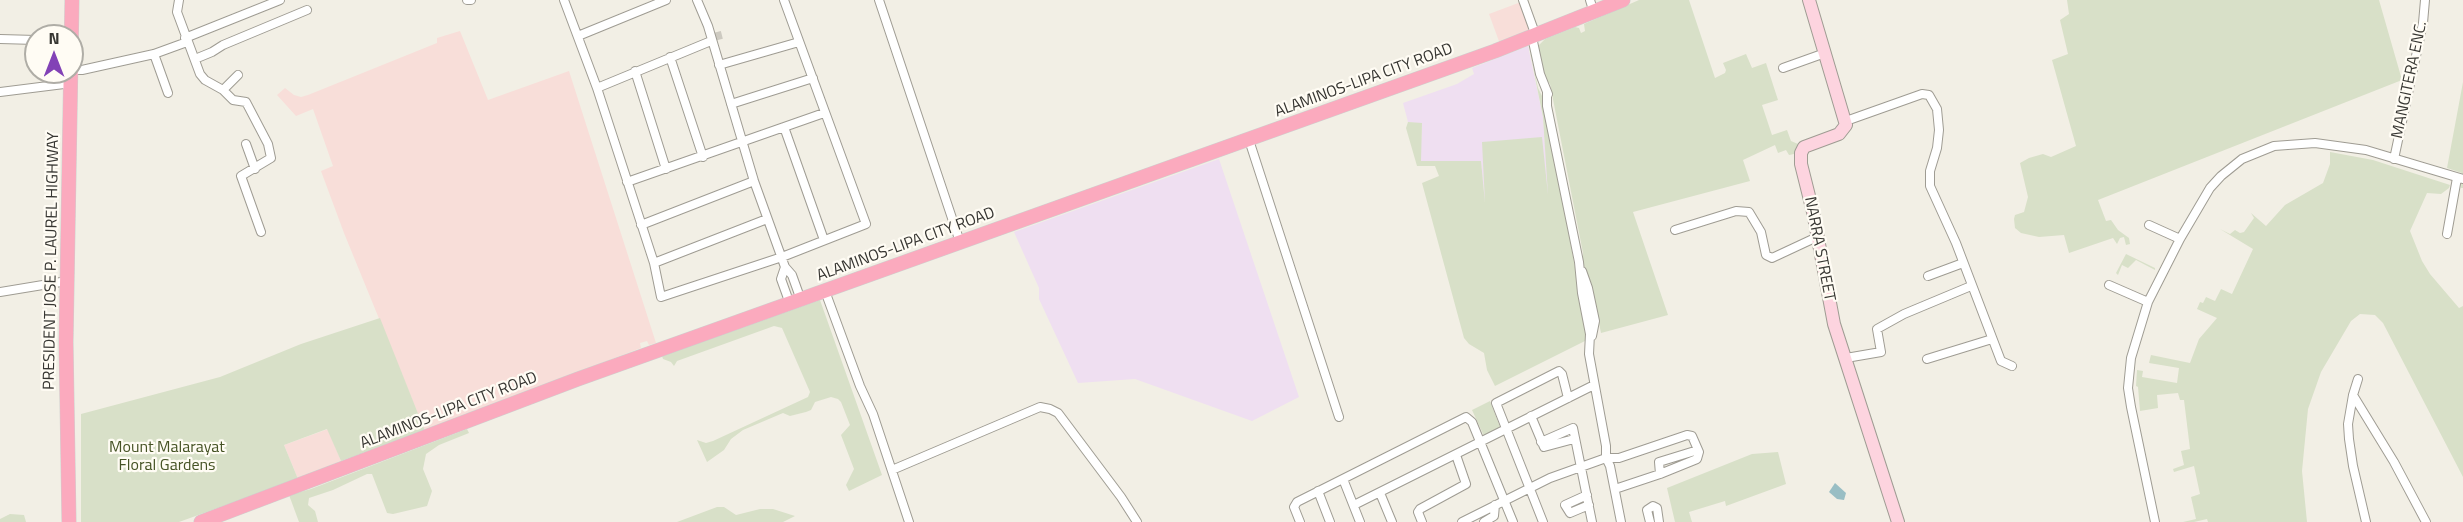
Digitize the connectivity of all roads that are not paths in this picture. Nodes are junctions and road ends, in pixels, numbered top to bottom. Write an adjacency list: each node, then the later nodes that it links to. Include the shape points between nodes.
1 (72, 0): 17 (main road, PRESIDENT JOSE P. LAUREL HIGHWAY)
2 (179, 0): 23 (street, via 177,10)
3 (280, 0): 23 (street)
4 (467, 0): 5 (street)
5 (471, 0)
6 (564, 0): 18 (street)
7 (666, 0): 18 (street)
8 (697, 0): 20 (street)
9 (784, 0): 24 (street)
10 (879, 0): 64 (street)
11 (1523, 0): 19 (street)
12 (1623, 0): 15 (main road, ALAMINOS-LIPA CITY ROAD)
13 (1809, 0): 25 (street)
14 (2425, 0): 49 (street, MANGITERA ENC.)
15 (1592, 6): 19 (main road, ALAMINOS-LIPA CITY ROAD)
16 (307, 10): 28 (street)
17 (72, 24)
18 (578, 36): 37 (street)
19 (1534, 37): 45 (main road, ALAMINOS-LIPA CITY ROAD); 81 (street, via 1579,262)
20 (716, 38): 27 (street); 29 (street)
21 (0, 39): 22 (street)
22 (24, 40)
23 (186, 40): 26 (street); 28 (street)
24 (799, 42): 29 (street); 34 (street)
25 (1825, 52): 30 (street); 43 (street)
26 (154, 54): 31 (street); 40 (street)
27 (670, 57): 32 (street); 48 (street)
28 (195, 59): 38 (street, via 205,80)
29 (719, 65): 41 (street)
30 (1783, 68)
31 (84, 70)
32 (635, 71): 37 (street); 51 (street)
33 (238, 75): 38 (street)
34 (813, 78): 41 (street); 42 (street)
35 (38, 84): 39 (street)
36 (72, 84): 69 (main road, PRESIDENT JOSE P. LAUREL HIGHWAY)
37 (597, 88): 54 (street)
38 (223, 90): 50 (street, via 237,101 247,103 268,144 271,158)
39 (0, 92)
40 (168, 93)
41 (731, 104): 46 (street)
42 (824, 113): 44 (street); 63 (street, via 866,224)
43 (1846, 121): 61 (street, NARRA STREET, via 1839,134 1809,145 1801,153); 66 (street, via 1922,94 1929,95 1939,130 1930,186)
44 (784, 127): 46 (street); 63 (street)
45 (1249, 140): 64 (main road, ALAMINOS-LIPA CITY ROAD); 85 (street)
46 (742, 143): 48 (street); 53 (street)
47 (246, 144): 50 (street)
48 (703, 157): 51 (street)
49 (2394, 159): 52 (street); 62 (street, via 2331,144 2290,143 2259,151 2242,159 2210,188)
50 (255, 169): 59 (street, via 241,178)
51 (666, 169): 54 (street)
52 (2460, 179): 60 (street)
53 (754, 181): 55 (street); 56 (street)
54 (627, 182): 56 (street)
55 (767, 219): 65 (street); 67 (street)
56 (641, 225): 67 (street)
57 (2149, 225): 62 (street)
58 (1675, 230): 61 (street, via 1736,211 1749,212 1761,232 1766,255 1772,258)
59 (261, 232)
60 (2446, 234)
61 (1818, 237): 77 (street, NARRA STREET, via 1829,302)
62 (2180, 239): 75 (street)
63 (824, 240): 65 (street)
64 (960, 242): 72 (main road, ALAMINOS-LIPA CITY ROAD)
65 (782, 256): 67 (street, via 661,297); 74 (street, via 785,267 781,279)
66 (1963, 262): 68 (street); 71 (street)
67 (654, 263)
68 (1928, 276)
69 (67, 281): 73 (street); 103 (main road, PRESIDENT JOSE P. LAUREL HIGHWAY)
70 (2109, 285): 75 (street)
71 (1971, 286): 76 (street); 77 (street, via 1877,329 1881,352)
72 (825, 291): 74 (main road, ALAMINOS-LIPA CITY ROAD); 91 (street)
73 (0, 292)
74 (795, 302): 104 (main road, ALAMINOS-LIPA CITY ROAD, via 578,379)
75 (2148, 302): 120 (street, via 2133,348 2128,388)
76 (1992, 339): 78 (street); 79 (street, via 2001,361)
77 (1846, 358): 119 (street, NARRA STREET)
78 (1928, 359)
79 (2012, 366)
80 (2358, 379): 82 (street)
81 (1594, 384): 83 (street); 89 (street)
82 (2353, 395): 121 (street, via 2349,439); 122 (street)
83 (1568, 398): 84 (street); 86 (street, via 1559,371 1497,401)
84 (1531, 416): 86 (street); 90 (street, via 1546,448 1574,440)
85 (1339, 417)
86 (1506, 429): 87 (street); 93 (street)
87 (1481, 442): 88 (street); 92 (street, via 1471,419 1463,418); 98 (street)
88 (1456, 455): 96 (street); 111 (street, via 1466,484 1420,508)
89 (1606, 458): 90 (street); 94 (street); 94 (street, via 1619,458 1689,435 1698,450 1659,462 1660,474)
90 (1581, 467): 93 (street); 97 (street)
91 (892, 470): 105 (street); 106 (street, via 1040,408 1050,409 1058,413)
92 (1343, 478): 95 (street); 99 (street)
93 (1529, 488): 98 (street); 114 (street)
94 (1615, 489): 116 (street)
95 (1318, 491): 107 (street, via 1295,505); 108 (street)
96 (1380, 493): 99 (street); 110 (street)
97 (1587, 495): 101 (street); 101 (street, via 1566,506 1570,513)
98 (1504, 501): 100 (street); 113 (street)
99 (1354, 505): 109 (street)
100 (1495, 505): 102 (street); 112 (street, via 1494,516)
101 (1589, 506): 115 (street)
102 (1467, 521)
103 (69, 522)
104 (201, 522)
105 (909, 522)
106 (1137, 522)
107 (1300, 522)
108 (1330, 522)
109 (1360, 522)
110 (1392, 522)
111 (1422, 522)
112 (1484, 522)
113 (1513, 522)
114 (1543, 522)
115 (1592, 522)
116 (1621, 522)
117 (1650, 522): 118 (street, via 1647,510 1654,506)
118 (1659, 522)
119 (1898, 522)
120 (2155, 522)
121 (2366, 522)
122 (2426, 522)

